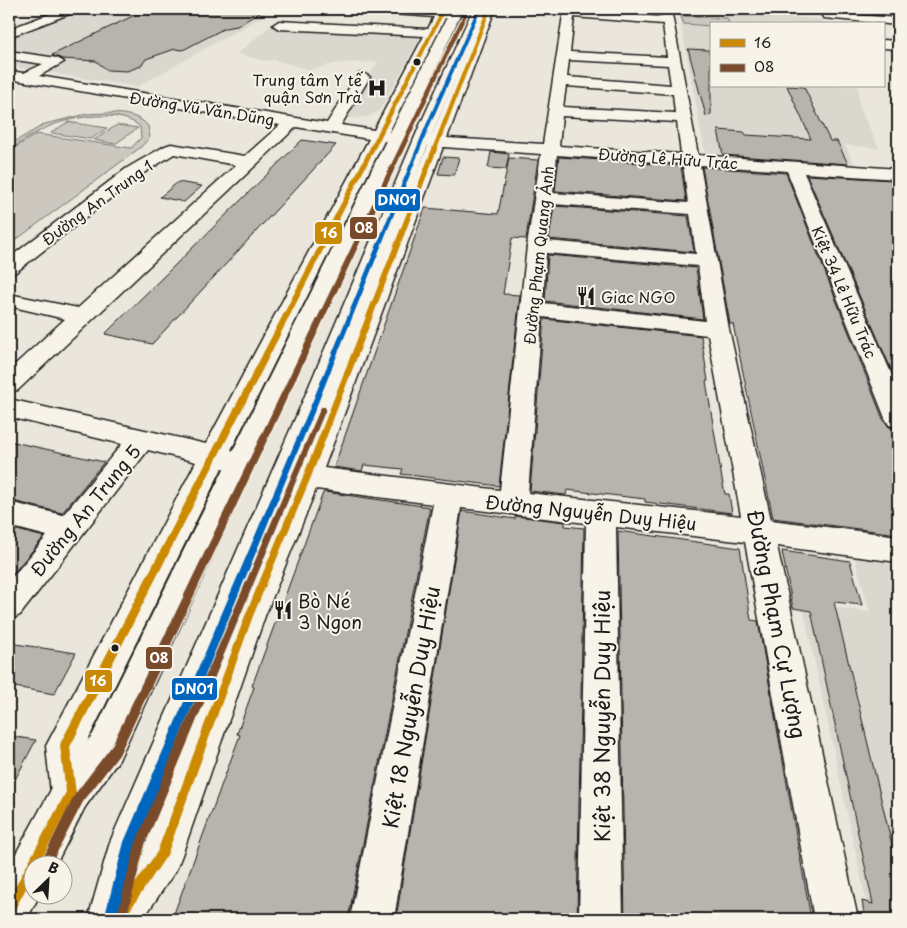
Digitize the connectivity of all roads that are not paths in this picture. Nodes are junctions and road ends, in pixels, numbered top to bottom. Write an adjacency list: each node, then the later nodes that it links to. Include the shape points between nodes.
1 (73, 9): 10 (main road)
2 (369, 9): 8 (main road)
3 (479, 9): 30 (main road, via 462,52)
4 (489, 9): 30 (main road)
5 (569, 11): 7 (main road); 18 (main road, Đường Phạm Quang Ảnh)
6 (26, 14): 10 (main road)
7 (667, 15): 19 (main road, Đường Phạm Cự Lượng)
8 (445, 16): 12 (main road); 30 (main road)
9 (828, 16): 11 (main road)
10 (52, 17): 13 (main road)
11 (894, 22): 14 (main road)
12 (279, 25)
13 (9, 33)
14 (898, 39)
15 (884, 44): 16 (main road)
16 (898, 46)
17 (9, 55): 22 (main road, via 57,62)
18 (562, 56): 19 (main road); 23 (main road, Đường Phạm Quang Ảnh)
19 (675, 62): 25 (main road, Đường Phạm Cự Lượng)
20 (9, 75): 22 (main road, Đường Vũ Văn Dũng)
21 (363, 77): 29 (main road)
22 (30, 78): 24 (main road); 28 (main road, Đường Vũ Văn Dũng)
23 (559, 81): 25 (main road); 26 (main road, Đường Phạm Quang Ảnh)
24 (15, 90)
25 (680, 90): 27 (main road, Đường Phạm Cự Lượng)
26 (555, 111): 27 (main road); 31 (main road, Đường Phạm Quang Ảnh)
27 (684, 118): 32 (main road, Đường Phạm Cự Lượng)
28 (291, 123): 29 (main road, Đường Vũ Văn Dũng); 33 (main road)
29 (331, 128): 30 (main road, Đường Vũ Văn Dũng)
30 (409, 139): 31 (main road, Đường Lê Hữu Trác); 49 (main road); 50 (main road); 51 (main road)
31 (550, 149): 32 (main road, Đường Lê Hữu Trác); 36 (main road, Đường Phạm Quang Ảnh)
32 (690, 159): 34 (main road, Đường Lê Hữu Trác); 37 (main road, Đường Phạm Cự Lượng)
33 (249, 162): 40 (main road, Đường An Trung 1, via 172,149 133,172); 43 (main road)
34 (792, 166): 35 (main road, Đường Lê Hữu Trác); 47 (main road, Kiệt 34 Lê Hữu Trác)
35 (897, 176)
36 (543, 198): 37 (main road); 38 (main road, Đường Phạm Quang Ảnh)
37 (698, 209): 39 (main road, Đường Phạm Cự Lượng)
38 (537, 246): 39 (main road); 42 (main road, Đường Phạm Quang Ảnh)
39 (706, 261): 44 (main road, Đường Phạm Cự Lượng)
40 (9, 268)
41 (9, 300): 43 (main road)
42 (531, 309): 44 (main road); 53 (main road, Đường Phạm Quang Ảnh)
43 (82, 316): 45 (main road)
44 (718, 329): 57 (main road, Đường Phạm Cự Lượng)
45 (9, 384)
46 (9, 408): 48 (main road)
47 (898, 418)
48 (142, 439): 49 (main road); 56 (main road, Đường An Trung 5)
49 (213, 456): 50 (main road); 60 (main road, via 65,746)
50 (241, 462): 60 (main road, via 106,747)
51 (296, 475): 52 (main road, Đường Nguyễn Duy Hiệu); 62 (main road, via 130,842); 63 (main road, via 249,616 161,855)
52 (448, 495): 53 (main road, Đường Nguyễn Duy Hiệu); 64 (main road, Kiệt 18 Nguyễn Duy Hiệu)
53 (513, 503): 55 (main road, Đường Nguyễn Duy Hiệu)
54 (9, 514): 56 (main road)
55 (601, 514): 57 (main road, Đường Nguyễn Duy Hiệu); 65 (main road, Kiệt 38 Nguyễn Duy Hiệu)
56 (69, 530): 59 (main road, Đường An Trung 5)
57 (760, 531): 58 (main road, Đường Nguyễn Duy Hiệu); 66 (main road, Đường Phạm Cự Lượng)
58 (898, 549)
59 (9, 605)
60 (71, 793): 61 (main road)
61 (9, 909)
62 (110, 919)
63 (117, 919)
64 (372, 919)
65 (601, 919)
66 (836, 919)

